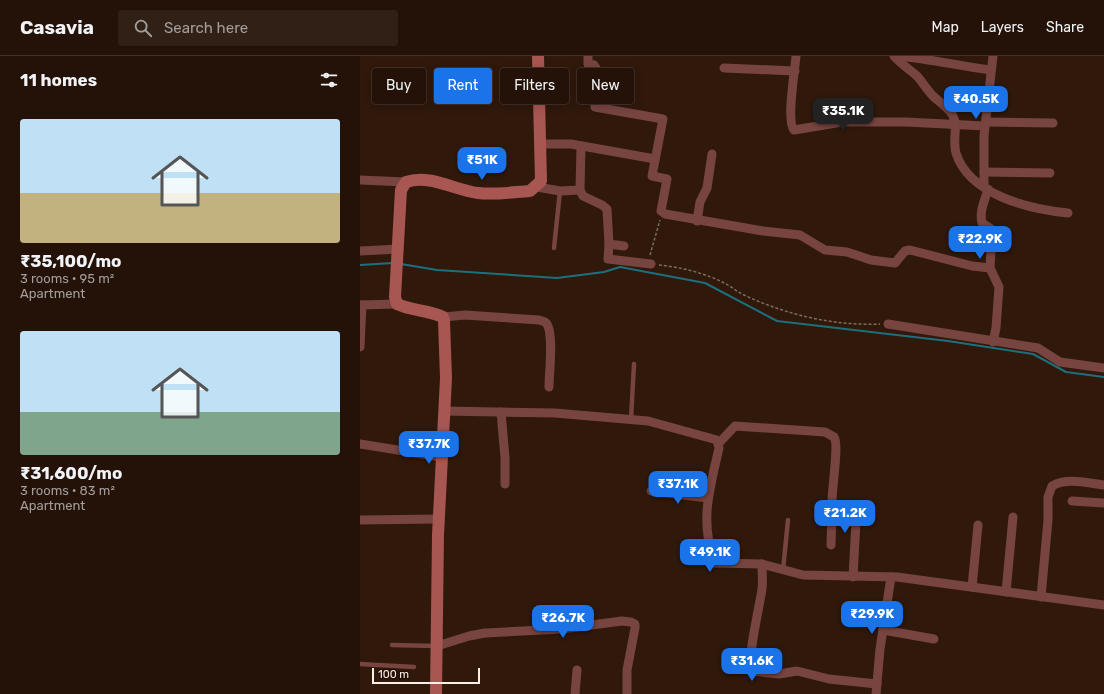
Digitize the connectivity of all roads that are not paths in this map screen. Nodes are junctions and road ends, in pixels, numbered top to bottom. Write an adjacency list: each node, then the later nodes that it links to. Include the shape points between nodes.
1 (538, 56): 13 (street)
2 (588, 56): 16 (street, via 588,64 596,68 595,107 663,119)
3 (796, 56): 9 (street)
4 (894, 56): 11 (street, via 946,107)
5 (900, 56): 8 (street)
6 (993, 56): 8 (street)
7 (724, 68): 9 (street)
8 (990, 70): 12 (street)
9 (795, 71): 11 (street, via 791,116 794,130 842,122)
10 (1053, 123): 12 (street)
11 (956, 124): 12 (street); 22 (street, via 953,142 960,164)
12 (986, 124): 17 (street)
13 (540, 144): 14 (street); 21 (street, via 541,181)
14 (580, 146): 16 (street); 23 (street)
15 (712, 154): 26 (street, via 707,188 700,202)
16 (655, 159): 26 (street, via 652,176 667,179 661,211)
17 (984, 172): 18 (street); 22 (street)
18 (1050, 173)
19 (360, 180): 20 (street)
20 (406, 182): 21 (street, via 433,181 478,193 530,191); 31 (street, via 401,190)
21 (537, 187): 24 (street)
22 (986, 188): 25 (street, via 999,197 1018,203); 33 (street, via 981,218 982,223 992,232)
23 (580, 190): 24 (street); 27 (street, via 583,196 607,209)
24 (560, 191): 29 (lane)
25 (1068, 213)
26 (697, 221): 33 (street, via 800,235 824,250 847,252 884,262 895,263 905,251 910,250)
27 (609, 244): 28 (street); 32 (street, via 608,259)
28 (624, 246)
29 (554, 248)
30 (360, 251): 31 (street)
31 (399, 251): 34 (street, via 395,297)
32 (651, 264)
33 (990, 268): 38 (street, via 999,287)
34 (397, 304): 35 (street); 36 (street)
35 (361, 305): 39 (street)
36 (443, 317): 42 (street, via 465,315 545,322 550,338); 43 (street, via 446,378)
37 (888, 324): 38 (street)
38 (993, 342): 41 (street, via 1038,348 1060,362)
39 (360, 347)
40 (634, 364): 45 (lane)
41 (1104, 368)
42 (549, 387)
43 (444, 412): 44 (street); 48 (street)
44 (501, 412): 45 (street); 49 (street)
45 (631, 419): 47 (street, via 648,421 716,440)
46 (360, 444): 48 (street)
47 (718, 444): 52 (street); 55 (street, via 735,426 825,432 834,437 836,446 831,493)
48 (441, 457): 57 (street)
49 (505, 484)
50 (1104, 485): 68 (street, via 1073,481 1058,482 1052,486 1048,497)
51 (651, 491): 52 (street)
52 (708, 498): 62 (street, via 708,543 714,564)
53 (1072, 501): 54 (street)
54 (1104, 503)
55 (832, 511): 61 (street); 64 (street, via 848,511 855,515)
56 (1014, 517): 67 (street)
57 (439, 519): 58 (street); 73 (street)
58 (360, 520)
59 (788, 520): 63 (lane)
60 (978, 525): 66 (street)
61 (831, 545)
62 (762, 564): 63 (street); 77 (street, via 762,588 750,669 779,674 797,671 829,679)
63 (783, 570): 64 (street, via 802,575)
64 (853, 577): 65 (street)
65 (891, 577): 66 (street); 70 (street)
66 (972, 588): 67 (street)
67 (1006, 592): 68 (street)
68 (1041, 597): 69 (street)
69 (1104, 605)
70 (883, 630): 71 (street); 77 (street)
71 (934, 639)
72 (392, 645): 73 (lane)
73 (437, 646): 78 (street); 80 (street, via 485,633 631,622 636,628 627,670)
74 (360, 664): 75 (lane)
75 (414, 667)
76 (577, 670): 79 (street)
77 (876, 684): 81 (street)
78 (436, 694)
79 (575, 694)
80 (627, 694)
81 (876, 694)

